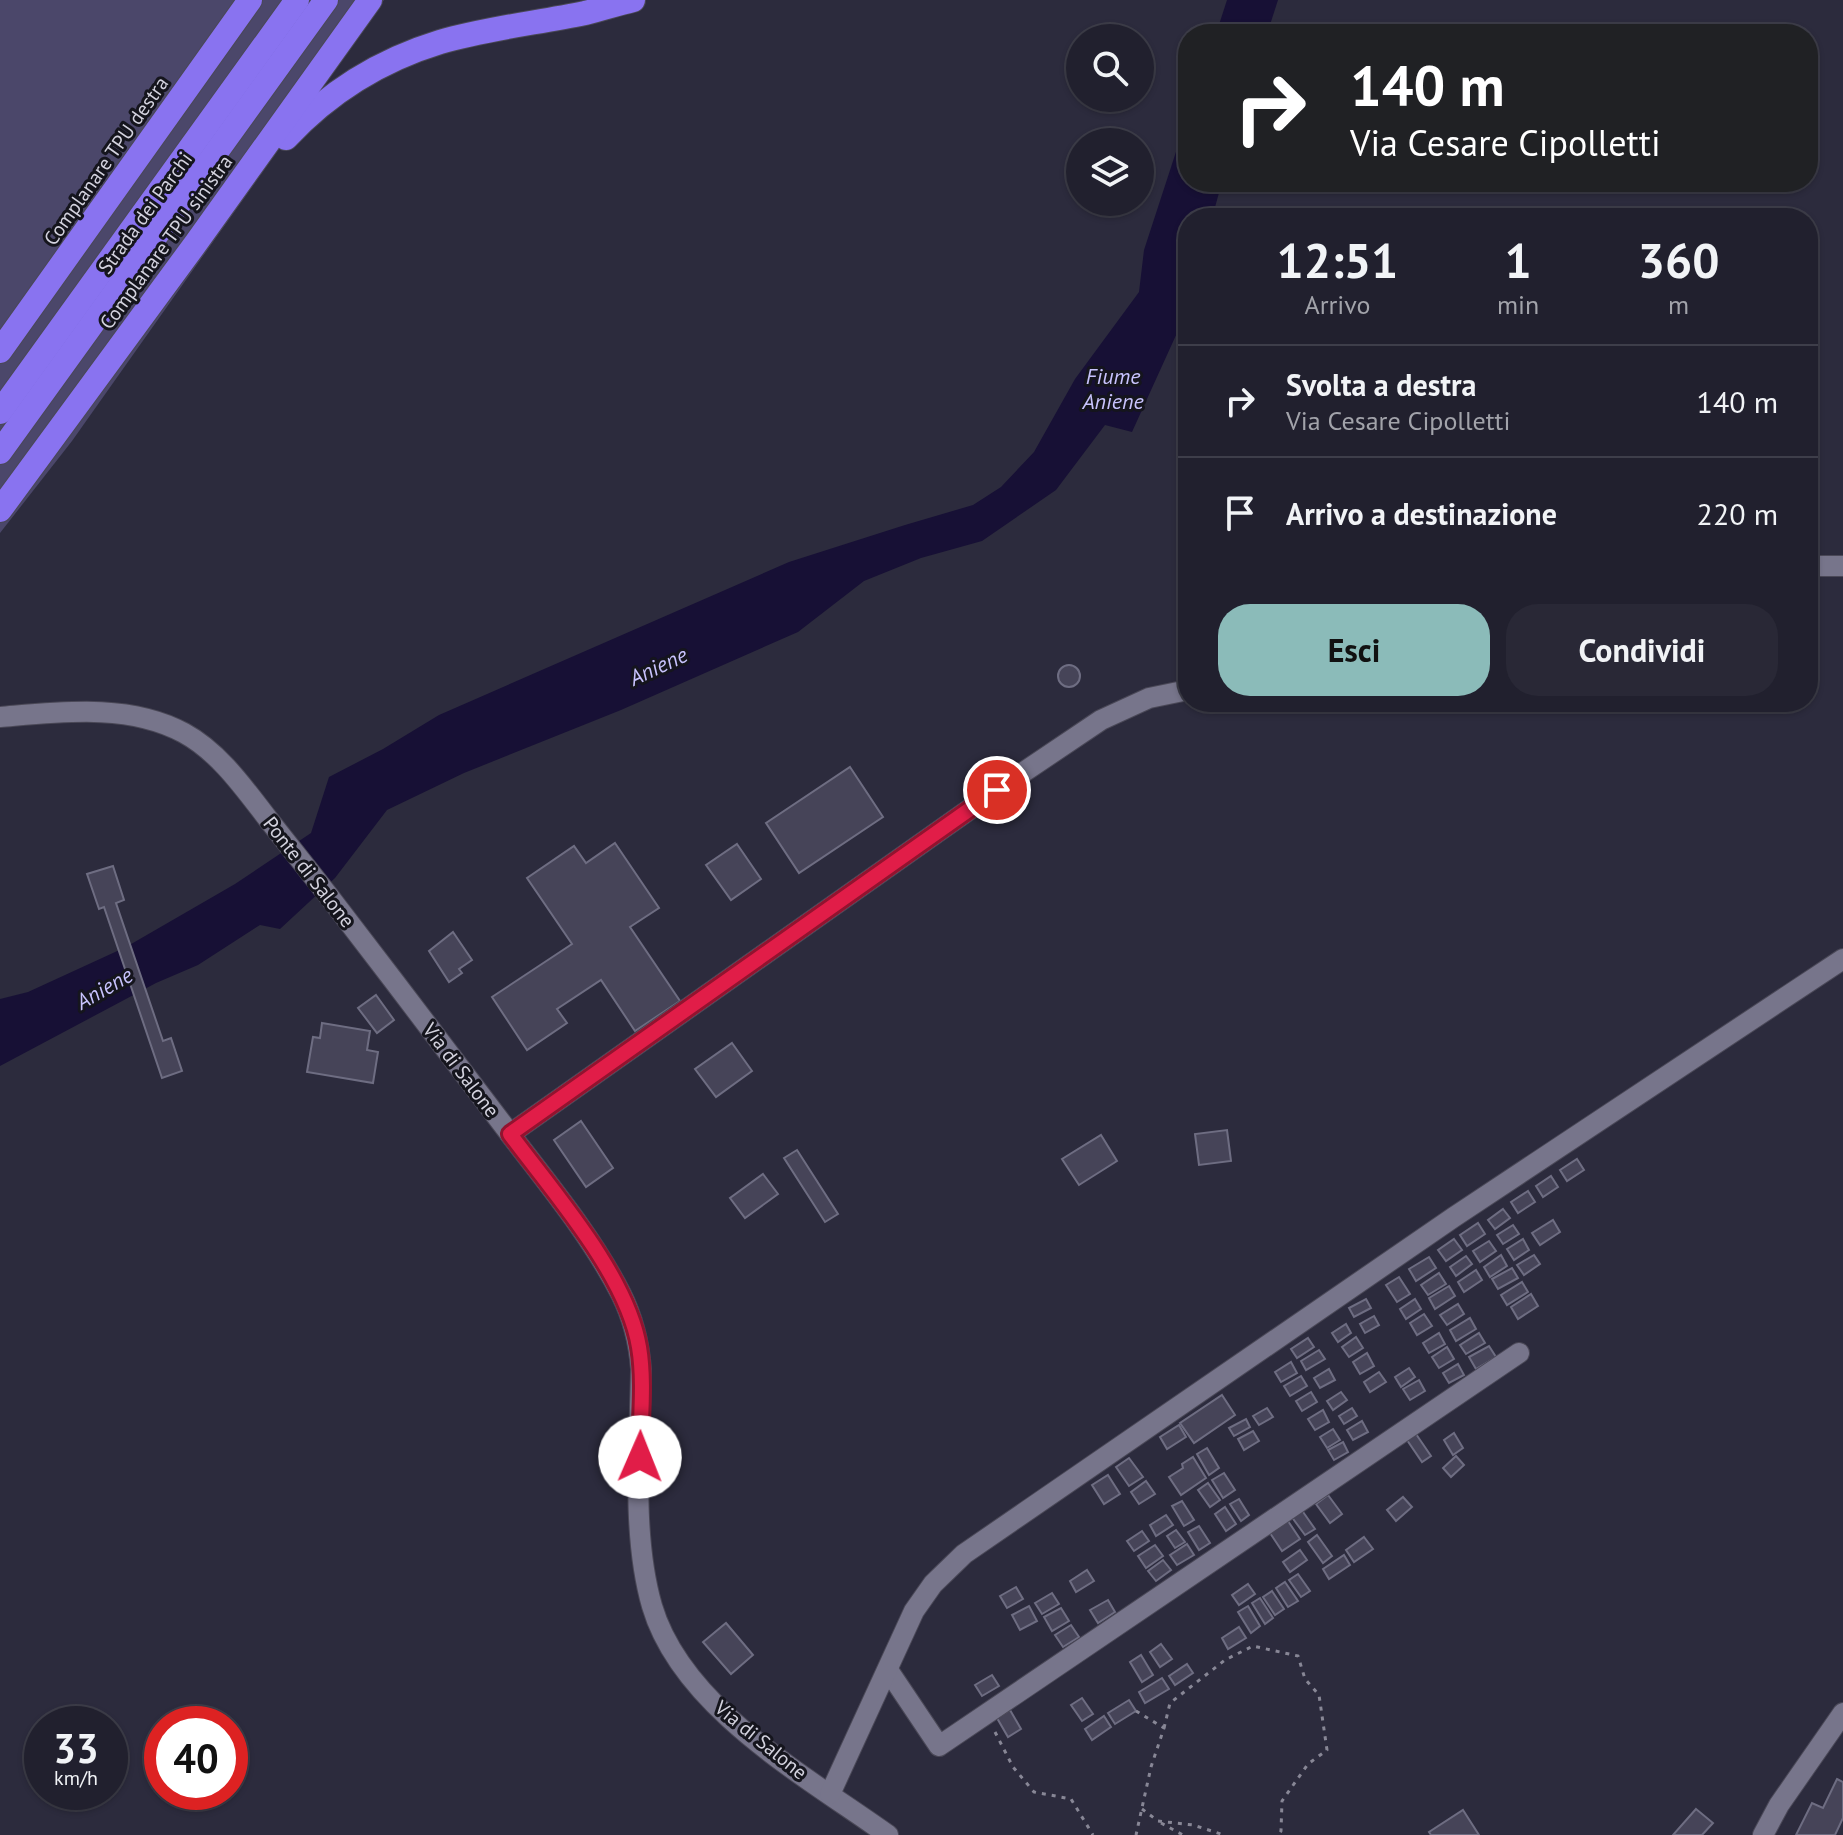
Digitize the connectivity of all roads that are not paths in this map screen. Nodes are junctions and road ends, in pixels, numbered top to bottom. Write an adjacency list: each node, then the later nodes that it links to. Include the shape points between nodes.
1 (242, 0): 7 (highway)
2 (250, 0): 7 (highway, Complanare TPU destra)
3 (297, 0): 10 (highway, Strada dei Parchi)
4 (326, 0): 11 (highway, Strada dei Parchi)
5 (370, 0): 8 (highway, Complanare TPU sinistra)
6 (633, 0): 8 (highway, via 440,42 363,74 304,119)
7 (202, 67): 9 (highway, Complanare TPU destra)
8 (196, 243): 12 (highway, Complanare TPU sinistra)
9 (0, 351)
10 (0, 412)
11 (0, 452)
12 (0, 510)
13 (1818, 566): 14 (street)
14 (1843, 566)
15 (1178, 692): 19 (street, via 1149,698 1101,720)
16 (0, 717): 17 (street, Ponte di Salone, via 116,713 184,733 231,773)
17 (365, 942): 19 (street, Via di Salone)
18 (1843, 959): 21 (street, via 1454,1217 976,1545 923,1597)
19 (510, 1134): 23 (street, Via di Salone, via 600,1258 635,1329 641,1369 642,1551 665,1638 719,1709 776,1758)
20 (1519, 1353): 21 (street, via 939,1746)
21 (888, 1670): 23 (street)
22 (1843, 1713): 25 (street)
23 (830, 1794): 24 (street, Via di Salone)
24 (888, 1835)
25 (1763, 1835)

